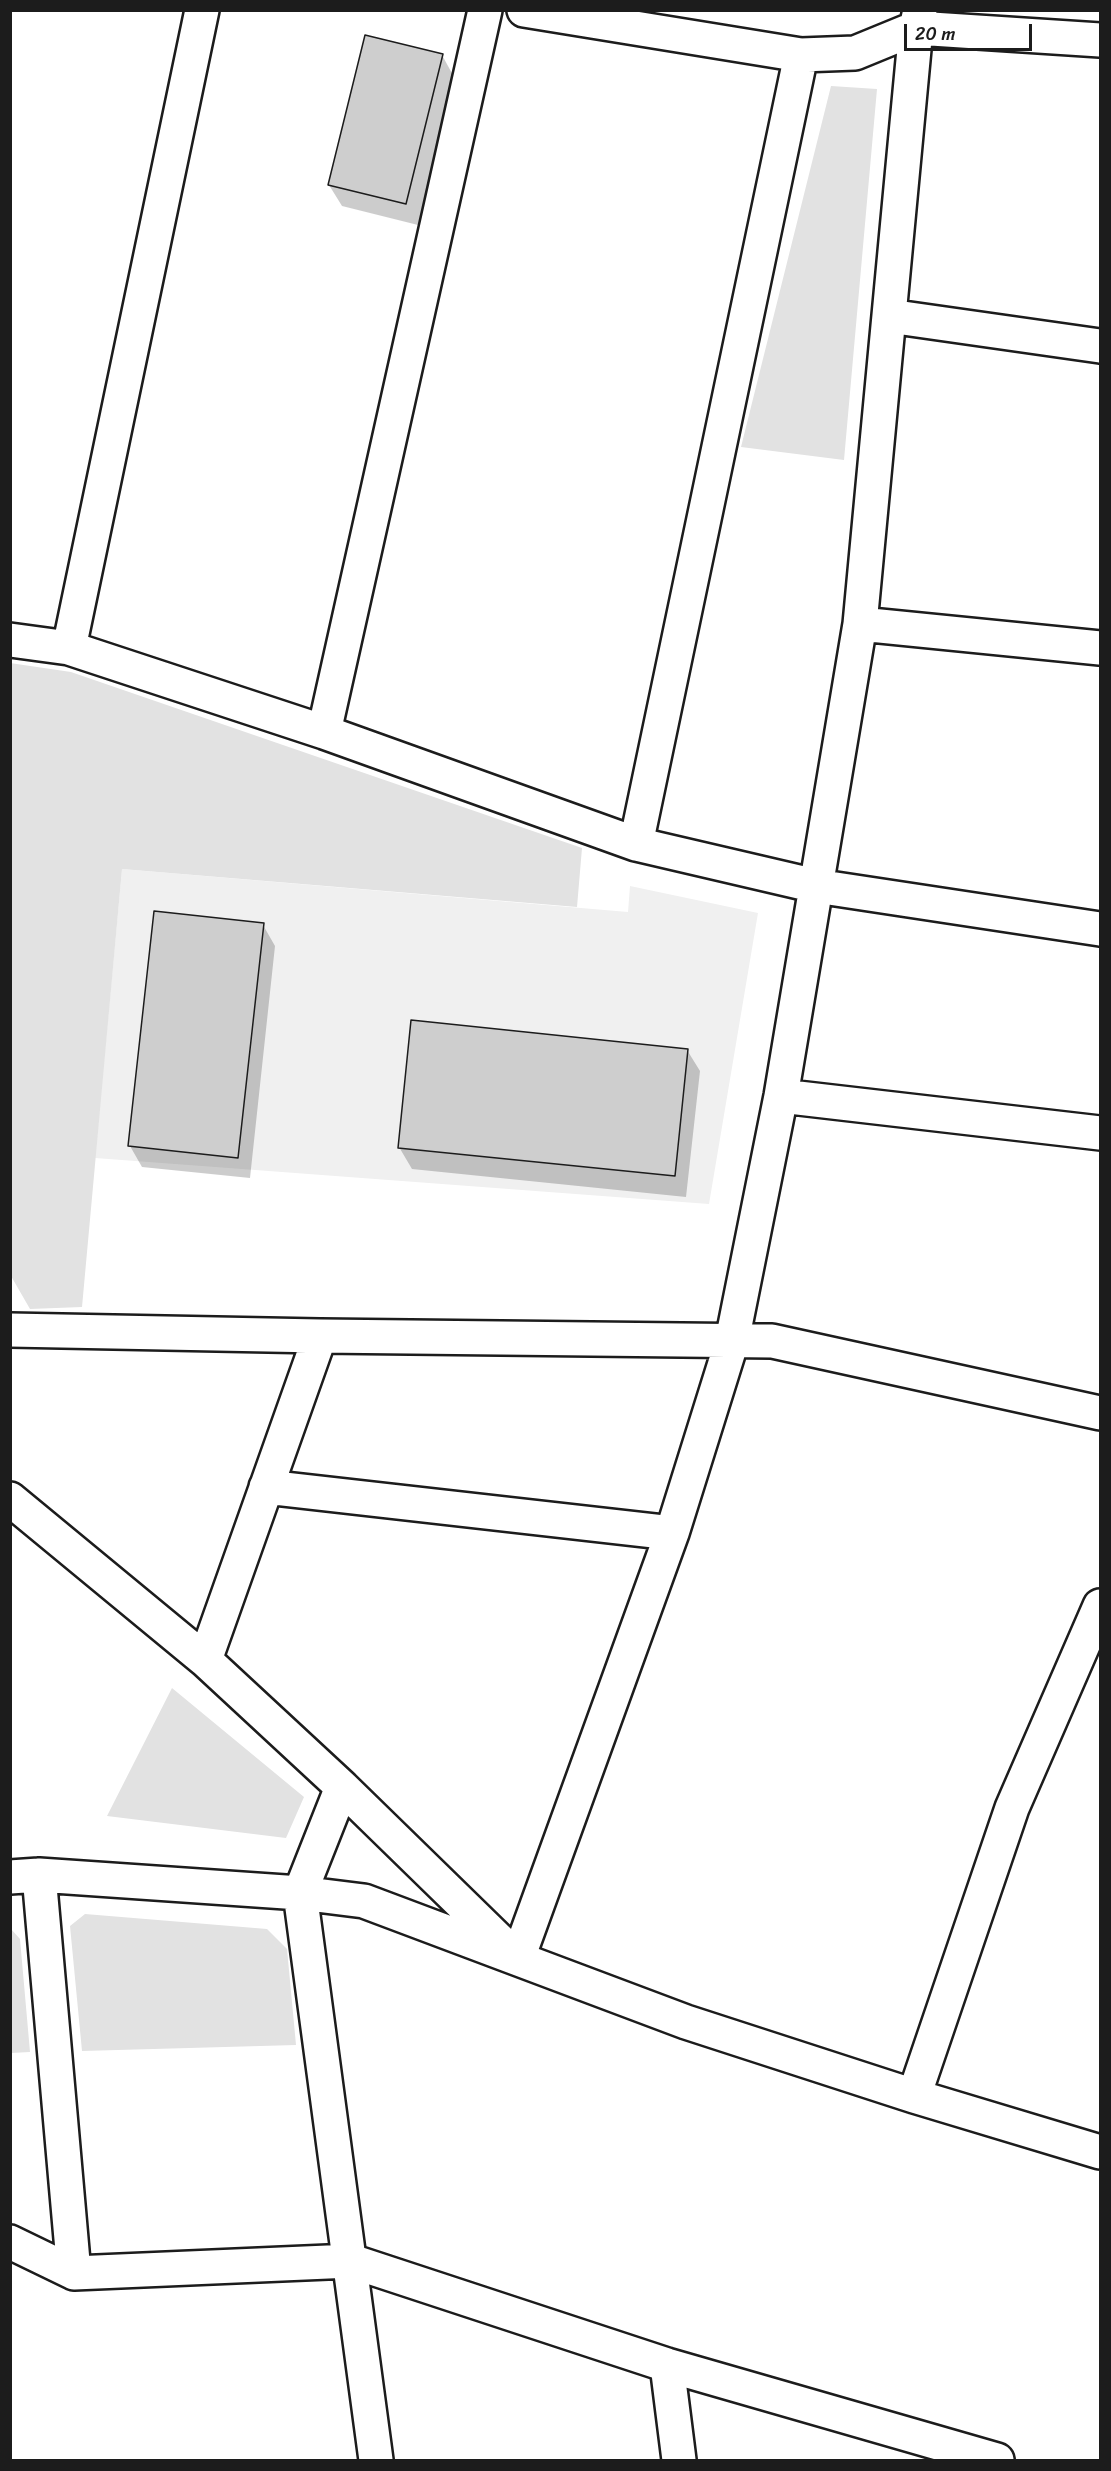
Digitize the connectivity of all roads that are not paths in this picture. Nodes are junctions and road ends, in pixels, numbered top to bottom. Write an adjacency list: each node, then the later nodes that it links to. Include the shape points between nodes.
1 (202, 10): 11 (street)
2 (485, 10): 13 (street)
3 (524, 10): 6 (street)
4 (918, 19): 5 (street); 6 (street, via 855,53); 7 (street)
5 (1101, 40)
6 (801, 55): 14 (street)
7 (889, 316): 8 (street); 9 (street)
8 (1101, 346)
9 (860, 624): 12 (street); 15 (street)
10 (10, 640): 11 (street)
11 (69, 648): 13 (street)
12 (1101, 648)
13 (324, 732): 14 (street)
14 (636, 844): 15 (street)
15 (816, 886): 16 (street); 17 (street)
16 (1101, 929)
17 (781, 1096): 18 (street); 21 (street)
18 (1101, 1133)
19 (10, 1330): 20 (street)
20 (320, 1336): 21 (street); 23 (street)
21 (732, 1341): 22 (street, via 772,1341); 25 (street)
22 (1101, 1413)
23 (266, 1487): 25 (street); 27 (street)
24 (10, 1499): 27 (street)
25 (672, 1533): 31 (street)
26 (1101, 1606): 32 (street, via 1011,1808)
27 (205, 1660): 28 (street)
28 (342, 1787): 30 (street); 31 (street)
29 (25, 1876): 30 (street); 36 (street)
30 (300, 1893): 31 (street, via 364,1901); 35 (street)
31 (518, 1958): 32 (street, via 686,2022)
32 (914, 2096): 33 (street)
33 (1101, 2152)
34 (10, 2242): 36 (street)
35 (351, 2261): 36 (street); 37 (street); 38 (street)
36 (74, 2273)
37 (667, 2365): 39 (street); 40 (street)
38 (376, 2460)
39 (679, 2460)
40 (997, 2460)

